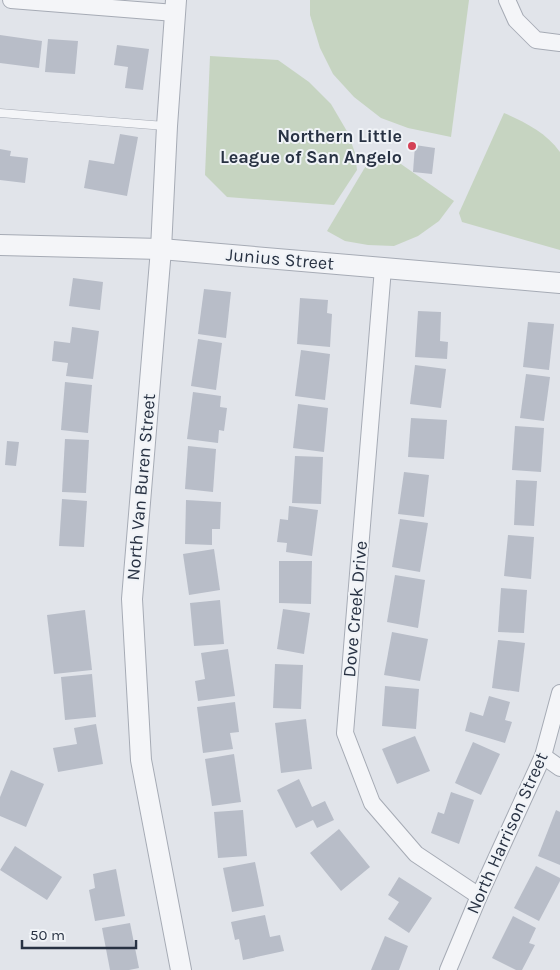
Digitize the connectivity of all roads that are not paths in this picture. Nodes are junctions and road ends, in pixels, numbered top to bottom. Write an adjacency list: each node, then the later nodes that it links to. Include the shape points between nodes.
1 (11, 0): 3 (street)
2 (507, 0): 4 (street, via 516,20 536,40)
3 (175, 6): 6 (street, North Van Buren Street)
4 (560, 44)
5 (0, 112): 6 (lane)
6 (167, 126): 8 (street, North Van Buren Street)
7 (0, 245): 8 (street, Junius Street)
8 (160, 249): 9 (street, Junius Street); 15 (street, North Van Buren Street, via 132,599 141,760)
9 (383, 268): 10 (street, Junius Street); 14 (street, Dove Creek Drive, via 345,733 372,803 416,854)
10 (560, 282)
11 (560, 693): 12 (street, North Harrison Street)
12 (543, 756): 13 (street); 14 (street, North Harrison Street)
13 (560, 768)
14 (479, 896): 16 (street, North Harrison Street)
15 (181, 970)
16 (448, 970)

